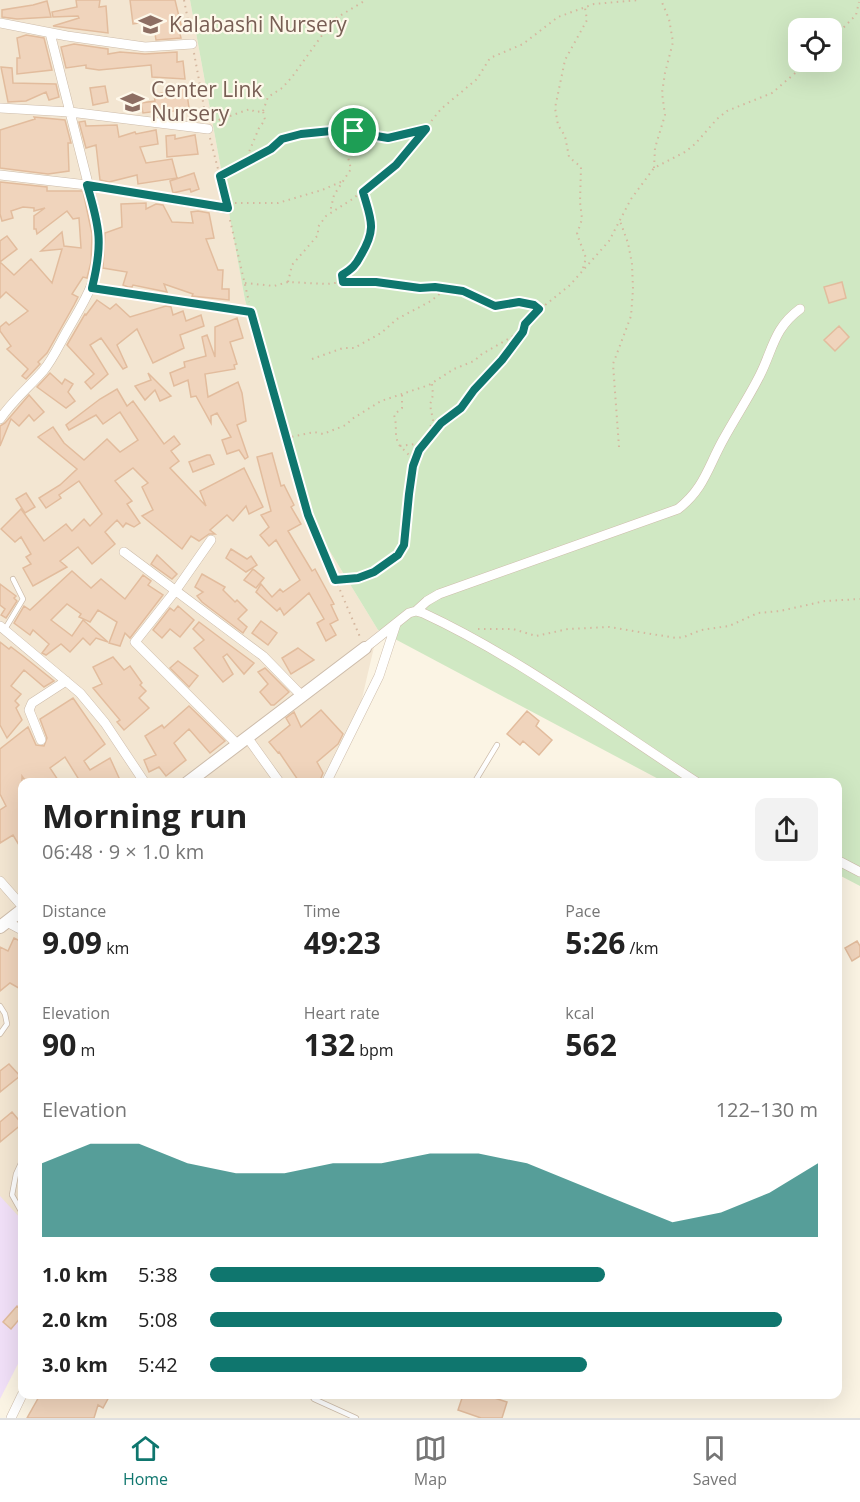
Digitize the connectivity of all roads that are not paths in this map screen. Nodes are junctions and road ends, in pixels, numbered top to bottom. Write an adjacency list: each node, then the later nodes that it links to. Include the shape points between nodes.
1 (0, 23): 2 (street)
2 (50, 33): 3 (street, via 145,47); 5 (street)
3 (192, 44)
4 (0, 108): 5 (street)
5 (70, 112): 6 (street); 8 (street)
6 (208, 129)
7 (0, 175): 8 (street)
8 (87, 185): 9 (street); 10 (street, via 100,235)
9 (228, 208)
10 (92, 288): 12 (street); 13 (street, via 44,369)
11 (800, 309): 18 (street, via 780,326 760,374 690,500 678,509 466,583 439,594)
12 (251, 312)
13 (0, 419)
14 (211, 540): 17 (street)
15 (123, 552): 17 (street)
16 (13, 579): 20 (lane, via 23,599)
17 (176, 590): 23 (street, via 263,656); 25 (street, via 135,642)
18 (416, 611): 19 (street); 32 (street, via 460,631)
19 (396, 624): 21 (street); 30 (street, via 379,676)
20 (2, 628): 22 (street)
21 (365, 648): 23 (street)
22 (66, 681): 24 (street, via 32,703 29,710); 27 (street, via 105,723)
23 (301, 695): 25 (street)
24 (41, 740)
25 (242, 741): 28 (street); 29 (street)
26 (497, 745): 31 (lane)
27 (142, 778)
28 (194, 778)
29 (275, 778)
30 (328, 778)
31 (477, 778)
32 (690, 778)
33 (842, 863): 34 (street)
34 (860, 872)
35 (0, 881): 36 (street)
36 (18, 903)
37 (18, 911): 38 (street)
38 (3, 924): 39 (street)
39 (18, 929)
40 (0, 1006): 41 (lane, via 7,1024)
41 (0, 1034)
42 (18, 1170): 43 (lane, via 12,1195)
43 (18, 1206)
44 (20, 1399): 46 (street)
45 (314, 1399): 47 (lane)
46 (11, 1418)
47 (356, 1418)

